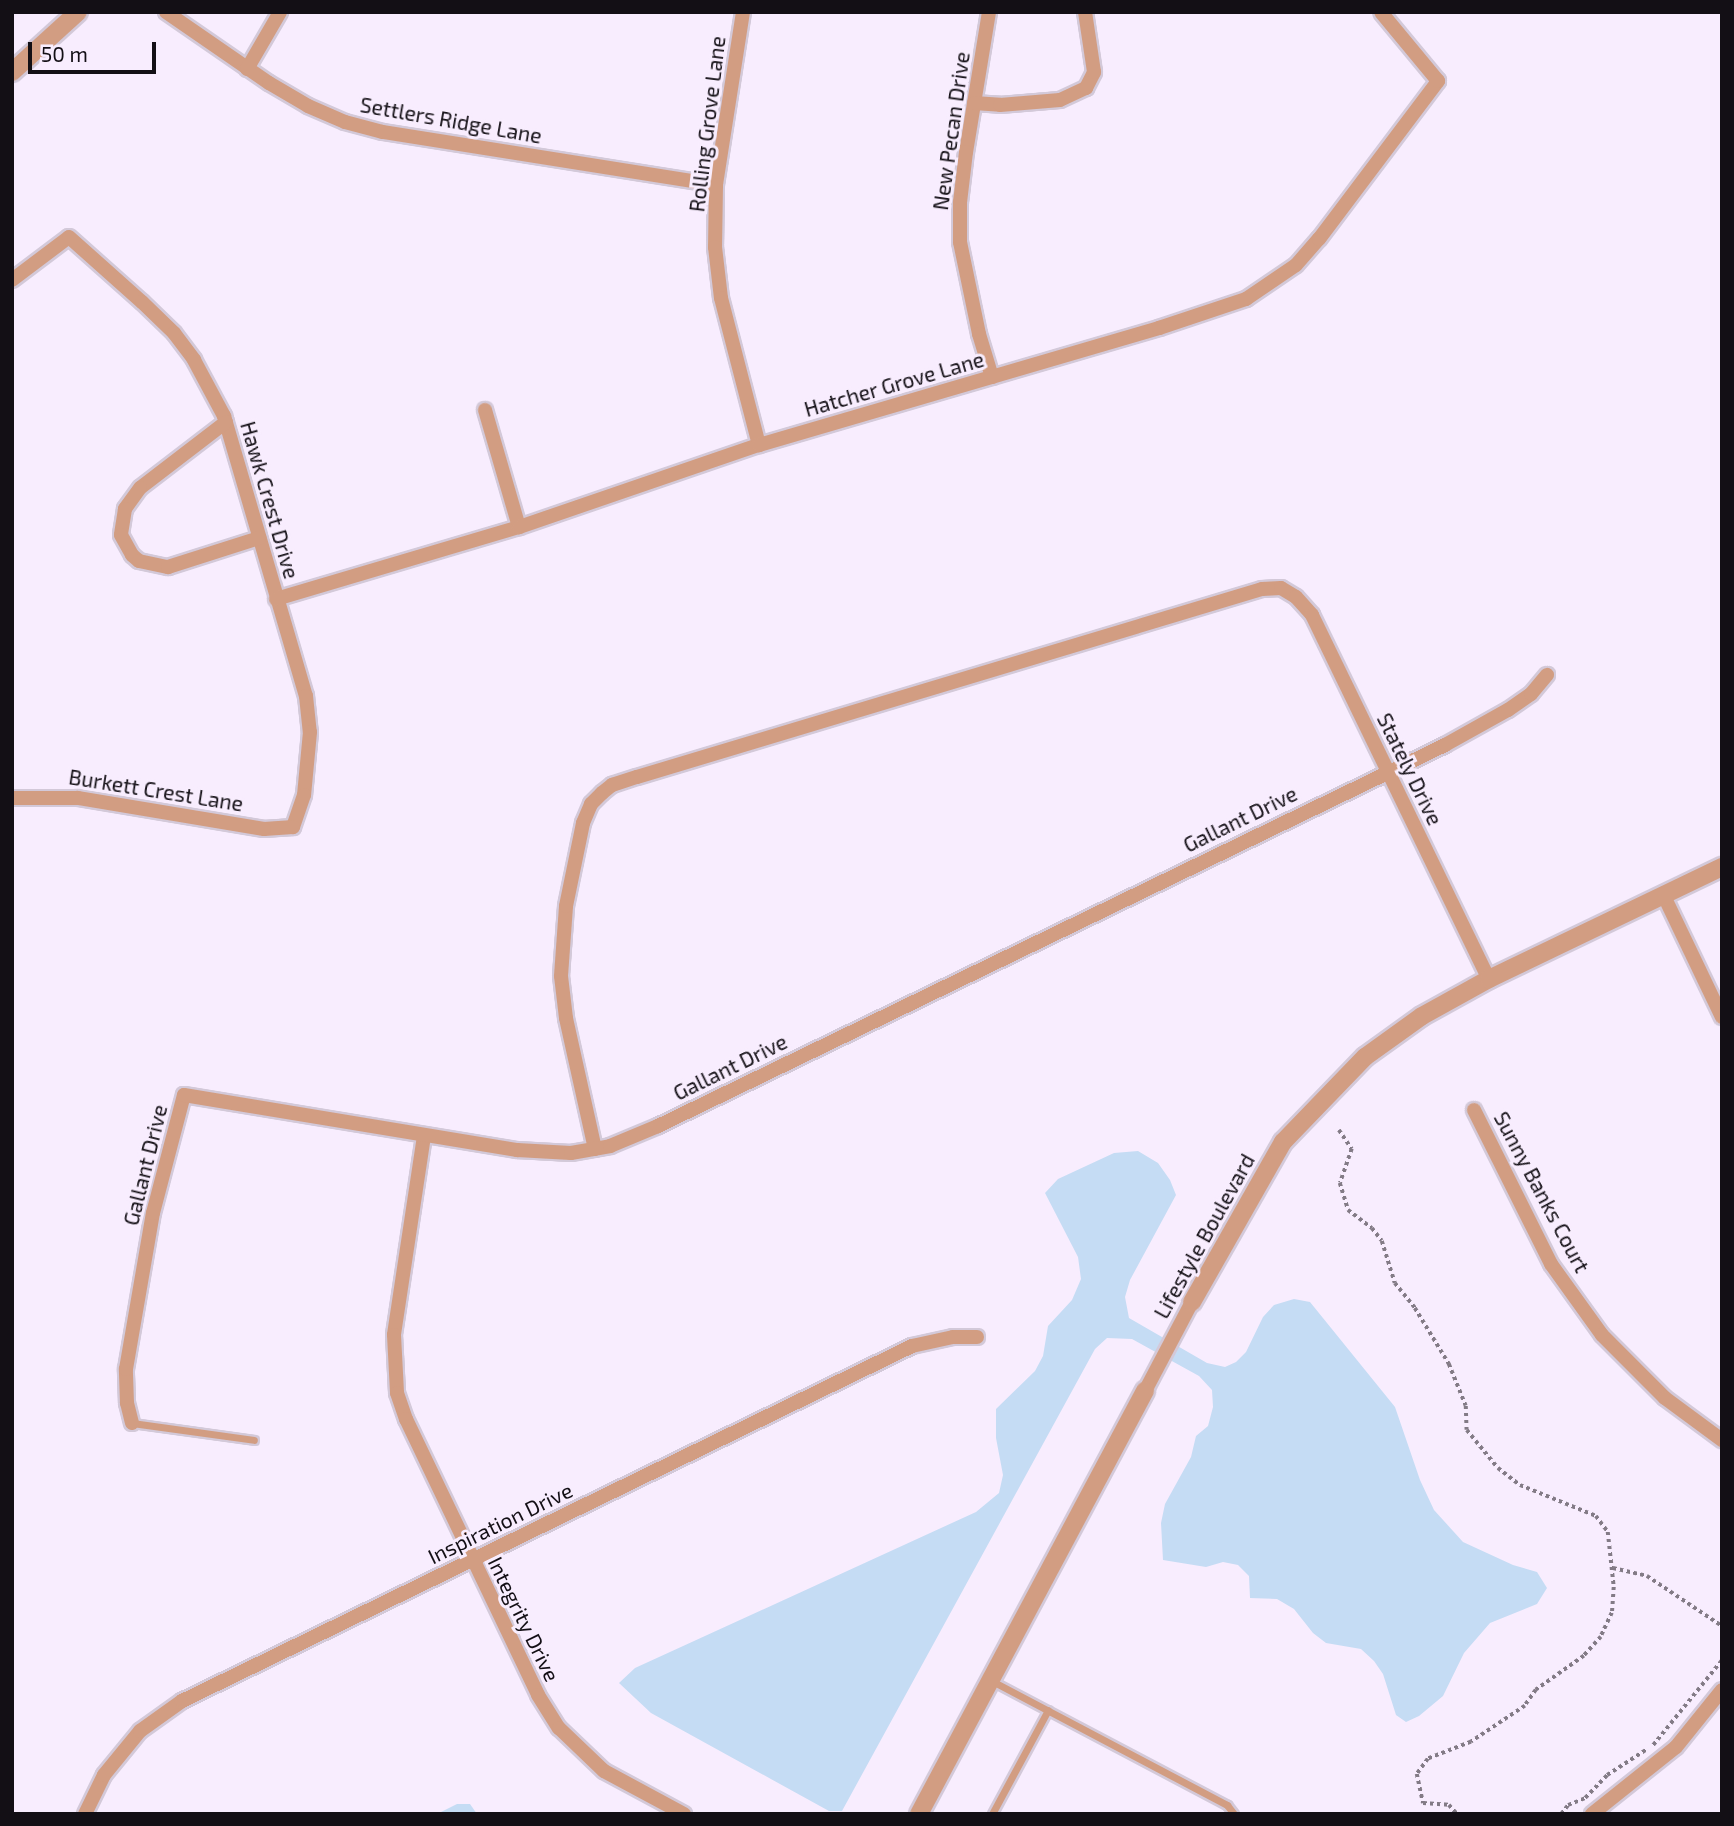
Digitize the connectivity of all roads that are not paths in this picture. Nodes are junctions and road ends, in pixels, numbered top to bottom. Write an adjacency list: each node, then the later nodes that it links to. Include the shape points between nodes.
1 (78, 12): 9 (street)
2 (166, 12): 8 (street, Settlers Ridge Lane)
3 (280, 12): 8 (street)
4 (743, 12): 11 (street, Rolling Grove Lane)
5 (989, 12): 10 (street, New Pecan Drive)
6 (1085, 12): 10 (street, via 1094,72 1079,93 1040,102)
7 (1381, 12): 13 (street, Hatcher Grove Lane, via 1437,81 1296,265 1246,299 1210,313)
8 (247, 69): 11 (street, Settlers Ridge Lane, via 308,106 383,132)
9 (12, 72)
10 (974, 103): 13 (street, New Pecan Drive, via 960,202 960,242)
11 (716, 185): 16 (street, Rolling Grove Lane, via 715,247 721,298)
12 (12, 280): 15 (street, Hawk Crest Drive, via 68,237 174,333 206,379)
13 (992, 377): 16 (street, Hatcher Grove Lane)
14 (485, 410): 17 (street)
15 (226, 422): 18 (street, Hawk Crest Drive); 18 (street, via 140,488 125,509 121,535 139,561 168,567)
16 (759, 445): 17 (street, Hatcher Grove Lane)
17 (519, 527): 19 (street, Hatcher Grove Lane)
18 (259, 538): 19 (street, Hawk Crest Drive)
19 (276, 599): 23 (street, Hawk Crest Drive, via 309,715 307,775)
20 (1547, 675): 21 (street, Gallant Drive, via 1531,694 1491,720)
21 (1388, 772): 26 (street, Stately Drive); 30 (street, Gallant Drive, via 658,1126); 30 (street, Stately Drive, via 1312,615 1281,588 1205,604 612,785 591,804 583,823 566,906 561,975)
22 (12, 798): 23 (street, Burkett Crest Lane, via 78,798 264,829)
23 (293, 827)
24 (1722, 867): 25 (street, Lifestyle Boulevard)
25 (1664, 895): 26 (street, Lifestyle Boulevard); 27 (street)
26 (1489, 979): 31 (street, Lifestyle Boulevard, via 1422,1016 1365,1057 1322,1098 1283,1142)
27 (1722, 1017)
28 (1474, 1110): 36 (street, Sunny Banks Court, via 1551,1264 1602,1335 1665,1398)
29 (424, 1136): 30 (street, Gallant Drive, via 544,1153); 34 (street, Gallant Drive, via 184,1096 149,1231 126,1369); 37 (street, Integrity Drive, via 396,1317 395,1377 405,1419)
30 (595, 1149)
31 (1192, 1302): 33 (street, Lifestyle Boulevard)
32 (977, 1337): 37 (street, Inspiration Drive, via 912,1346)
33 (1145, 1391): 38 (street, Lifestyle Boulevard)
34 (132, 1423): 35 (lane)
35 (254, 1440)
36 (1722, 1440)
37 (472, 1560): 41 (street, Inspiration Drive, via 219,1681 160,1715 140,1731 104,1775); 42 (street, Integrity Drive, via 538,1695 571,1742 604,1770)
38 (991, 1680): 40 (lane); 43 (street, Lifestyle Boulevard)
39 (1722, 1690): 46 (street, via 1676,1747)
40 (1048, 1710): 44 (lane); 45 (lane, via 1227,1805)
41 (85, 1814)
42 (684, 1814)
43 (919, 1814)
44 (992, 1814)
45 (1234, 1814)
46 (1592, 1814)

